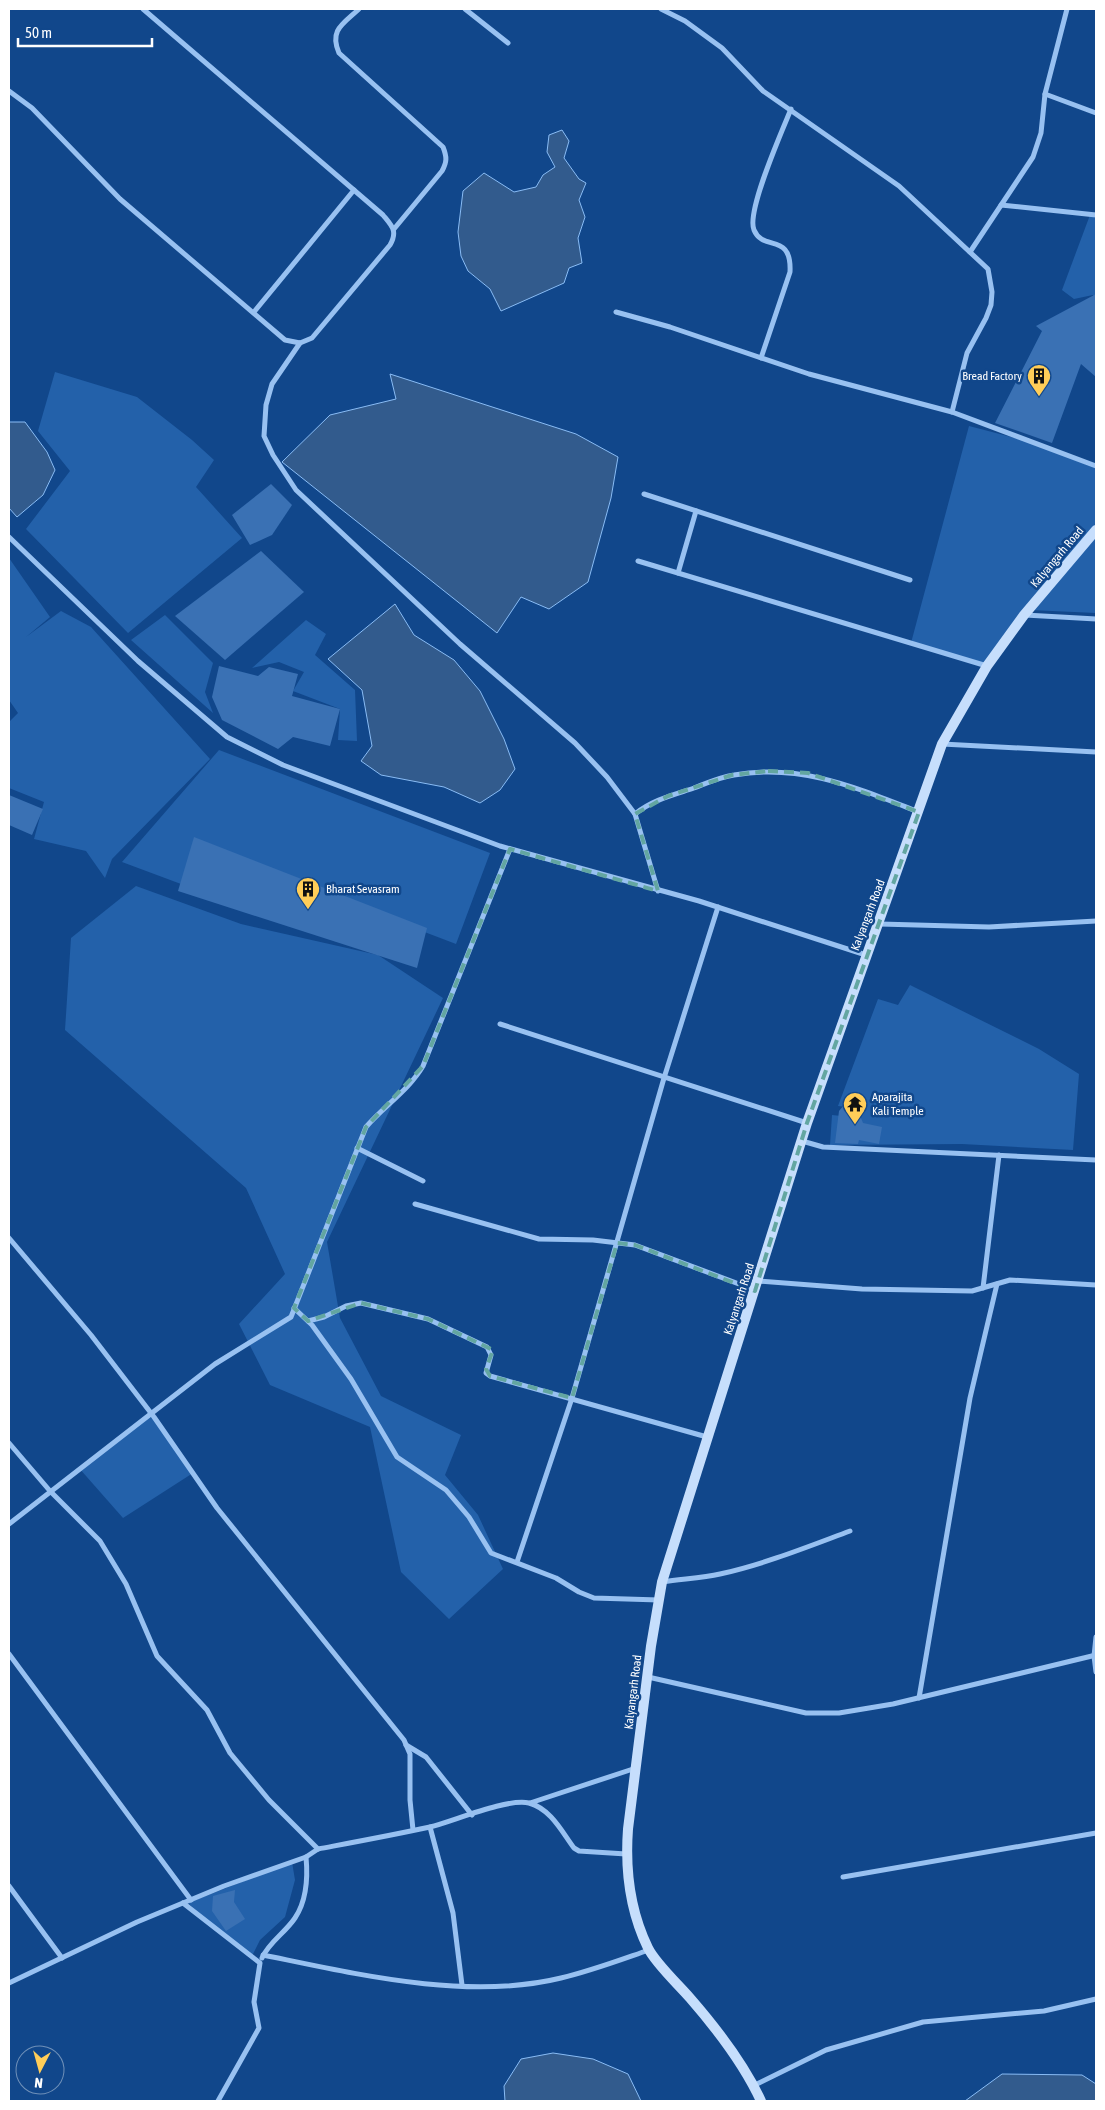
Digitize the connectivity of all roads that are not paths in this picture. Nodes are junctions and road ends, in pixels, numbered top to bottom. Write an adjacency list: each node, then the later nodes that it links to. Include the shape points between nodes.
1 (142, 9): 11 (street)
2 (359, 9): 14 (street, via 339,28 334,42 339,54 443,146 447,156 442,171)
3 (465, 9): 6 (street)
4 (661, 9): 9 (street, via 722,48 763,91)
5 (1066, 9): 8 (street)
6 (508, 43)
7 (9, 91): 16 (street, via 32,108 120,199)
8 (1045, 94): 10 (street); 12 (street, via 1040,133 1033,156)
9 (790, 109): 15 (street, via 899,186); 19 (street, via 752,219 754,230 760,237 783,247 789,253 790,261 790,272)
10 (1096, 113)
11 (354, 190): 14 (street); 16 (street)
12 (1001, 205): 13 (street); 15 (street)
13 (1096, 215)
14 (394, 229): 18 (street, via 395,237 390,245 312,338)
15 (970, 252): 20 (street, via 988,269 991,298 986,318 967,353)
16 (254, 312): 18 (street, via 285,340)
17 (616, 312): 19 (street)
18 (300, 343): 35 (street, via 272,384 266,404 264,436 296,490 460,644 575,743)
19 (761, 358): 20 (street)
20 (952, 412): 21 (street)
21 (1096, 466)
22 (644, 494): 23 (street)
23 (696, 511): 27 (street); 28 (street)
24 (1096, 530): 29 (main road, Kalyangarh Road)
25 (9, 537): 36 (street, via 138,660 227,736 307,774)
26 (638, 561): 27 (street)
27 (678, 573): 31 (street)
28 (910, 580)
29 (1024, 615): 30 (street); 31 (main road, Kalyangarh Road)
30 (1096, 619)
31 (986, 666): 32 (main road, Kalyangarh Road)
32 (942, 744): 33 (street); 34 (main road, Kalyangarh Road)
33 (1096, 752)
34 (919, 812): 35 (street, via 808,774 768,770 732,775 668,796); 40 (main road, Kalyangarh Road)
35 (635, 814): 37 (street)
36 (510, 849): 37 (street); 46 (street, via 423,1066 410,1084 366,1127)
37 (658, 891): 38 (street)
38 (718, 907): 41 (street); 43 (street)
39 (1096, 921): 40 (street, via 989,927)
40 (880, 924): 41 (main road, Kalyangarh Road)
41 (866, 955): 44 (main road, Kalyangarh Road)
42 (500, 1024): 43 (street)
43 (664, 1078): 44 (street); 52 (street)
44 (808, 1123): 45 (main road, Kalyangarh Road)
45 (802, 1141): 47 (street, via 823,1147); 55 (main road, Kalyangarh Road)
46 (357, 1148): 49 (street); 57 (street)
47 (999, 1155): 48 (street); 56 (street)
48 (1096, 1160)
49 (424, 1181)
50 (416, 1204): 52 (street, via 539,1239)
51 (9, 1238): 60 (street)
52 (617, 1243): 55 (street, via 634,1244); 59 (street)
53 (997, 1284): 54 (street, via 1010,1280); 56 (street); 74 (street, via 970,1398)
54 (1096, 1285)
55 (757, 1286): 56 (street, via 972,1291); 61 (main road, Kalyangarh Road)
56 (983, 1288)
57 (294, 1308): 58 (street); 60 (street, via 291,1317 214,1364)
58 (308, 1321): 59 (street, via 361,1303 428,1319 487,1347 491,1355 486,1373 490,1376); 66 (street, via 351,1379 396,1458 446,1490 469,1517 491,1553)
59 (572, 1398): 61 (street); 66 (street)
60 (150, 1412): 63 (street); 75 (street, via 217,1508)
61 (707, 1438): 67 (main road, Kalyangarh Road)
62 (9, 1443): 63 (street)
63 (50, 1491): 64 (street); 82 (street, via 100,1542 126,1584 156,1656 207,1710 230,1754 269,1800)
64 (9, 1524)
65 (850, 1531): 67 (street, via 789,1554 719,1574)
66 (517, 1562): 68 (street, via 594,1598)
67 (662, 1582): 68 (main road, Kalyangarh Road)
68 (659, 1600): 73 (main road, Kalyangarh Road)
69 (1096, 1637): 71 (street)
70 (9, 1654): 87 (street)
71 (1095, 1655): 72 (street); 74 (street)
72 (1096, 1672)
73 (648, 1677): 74 (street, via 806,1713 839,1713); 76 (main road, Kalyangarh Road)
74 (919, 1698)
75 (406, 1745): 78 (street, via 426,1757); 80 (street, via 410,1754)
76 (636, 1768): 77 (street); 83 (main road, Kalyangarh Road)
77 (530, 1803): 78 (street, via 519,1802); 83 (street, via 553,1819 579,1851)
78 (472, 1814): 79 (street)
79 (430, 1826): 80 (street); 94 (street, via 453,1913)
80 (413, 1830): 82 (street)
81 (1096, 1833): 85 (street)
82 (318, 1849): 84 (street)
83 (626, 1854): 89 (main road, Kalyangarh Road, via 628,1882 638,1925)
84 (306, 1857): 87 (street); 90 (street, via 308,1880 303,1901 295,1918)
85 (843, 1877)
86 (9, 1886): 91 (street)
87 (191, 1900): 88 (street)
88 (183, 1903): 91 (street); 92 (street)
89 (649, 1950): 94 (street, via 561,1979 511,1986); 96 (main road, Kalyangarh Road, via 695,2004)
90 (263, 1955): 92 (street); 94 (street, via 338,1971)
91 (62, 1958): 93 (street)
92 (260, 1963): 97 (street, via 254,2002 259,2028)
93 (9, 1983)
94 (462, 1986)
95 (1096, 1999): 96 (street, via 1044,2011 923,2022 826,2050)
96 (753, 2086): 98 (main road, Kalyangarh Road)
97 (218, 2101)
98 (760, 2101)

